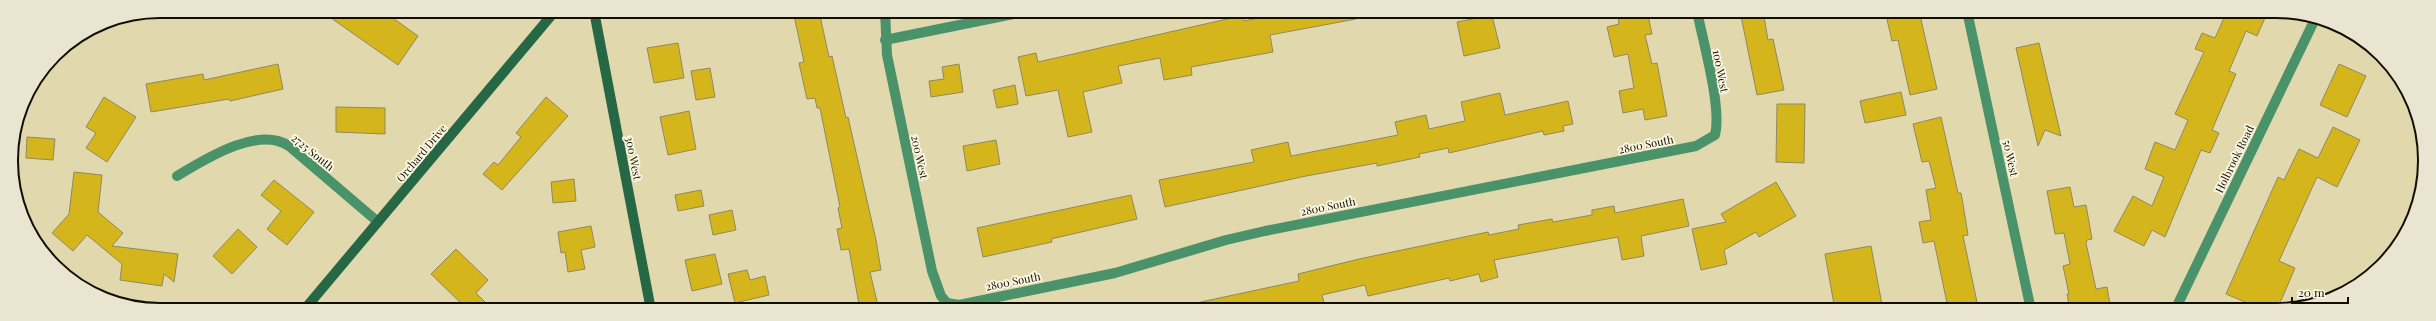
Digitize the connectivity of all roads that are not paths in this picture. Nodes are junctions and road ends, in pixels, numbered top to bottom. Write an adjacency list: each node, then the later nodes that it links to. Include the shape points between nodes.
1 (549, 18): 11 (main road, Orchard Drive)
2 (595, 18): 13 (main road, 300 West)
3 (885, 18): 8 (street, 200 West)
4 (994, 18): 8 (street)
5 (1698, 18): 9 (street, 100 West, via 1718,116)
6 (1968, 18): 16 (street, 50 West)
7 (2314, 24): 17 (street, Holbrook Road)
8 (885, 40): 14 (street, 200 West, via 932,271)
9 (1715, 135): 15 (street, 2800 South, via 1696,146 1226,240 1116,273)
10 (177, 176): 11 (street, 2725 South, via 210,156 234,146 277,140 289,146)
11 (378, 222): 12 (main road, Orchard Drive)
12 (310, 303)
13 (650, 303)
14 (946, 303)
15 (969, 303)
16 (2030, 303)
17 (2178, 303)

